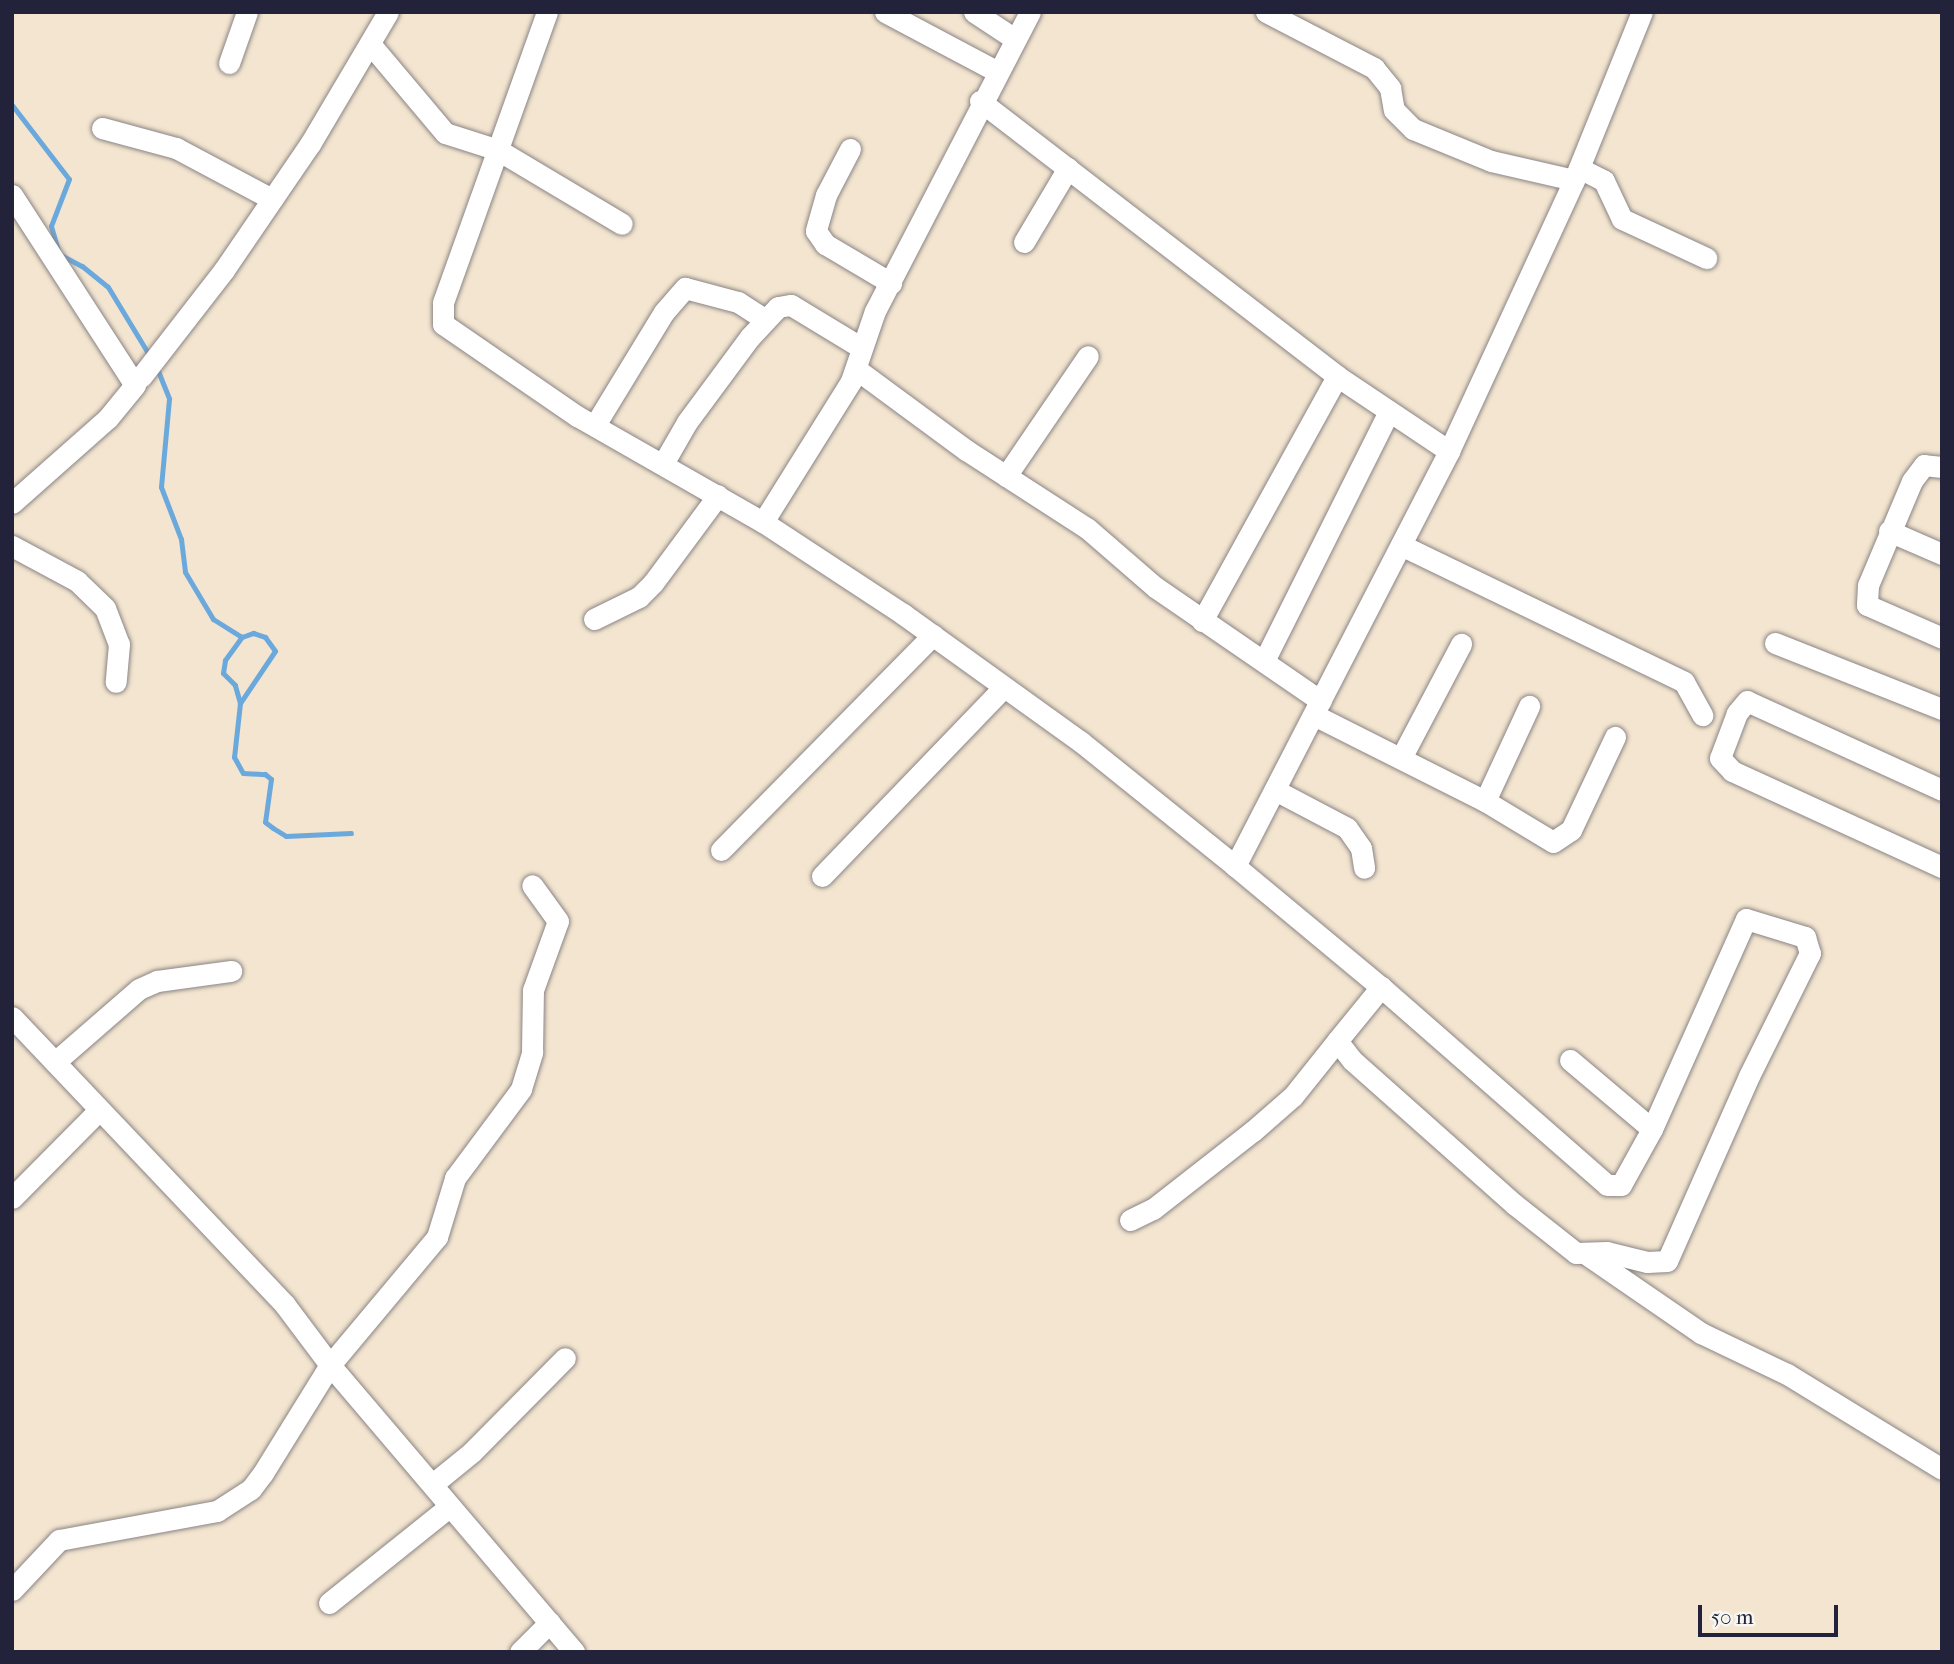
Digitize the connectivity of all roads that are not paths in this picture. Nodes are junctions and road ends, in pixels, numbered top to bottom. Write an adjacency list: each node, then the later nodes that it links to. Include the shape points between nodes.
1 (247, 12): 11 (street)
2 (388, 12): 10 (street)
3 (547, 12): 16 (street)
4 (885, 12): 12 (street)
5 (974, 12): 9 (street)
6 (1030, 12): 9 (street)
7 (1266, 12): 18 (street, via 1374,68 1390,88 1394,110 1413,129 1491,161)
8 (1642, 12): 18 (street)
9 (1015, 39): 12 (street)
10 (371, 45): 16 (street, via 445,133); 20 (street)
11 (229, 64)
12 (998, 72): 13 (street)
13 (980, 101): 17 (street); 24 (street)
14 (102, 128): 20 (street, via 176,148)
15 (850, 149): 24 (street, via 825,195 816,231 825,244)
16 (498, 150): 21 (street); 32 (street, via 443,303 443,324)
17 (1068, 168): 22 (street); 29 (street)
18 (1576, 174): 23 (street, via 1604,181 1622,219); 33 (street)
19 (12, 195): 38 (street, via 135,385 108,418)
20 (272, 199): 30 (street)
21 (622, 224)
22 (1024, 242)
23 (1706, 258)
24 (891, 283): 26 (street)
25 (764, 318): 26 (street, via 778,307 791,305); 32 (street, via 738,302 685,288 664,312); 34 (street, via 687,422)
26 (860, 347): 28 (street)
27 (1088, 356): 36 (street)
28 (856, 369): 36 (street); 39 (street)
29 (1337, 376): 31 (street); 45 (street)
30 (141, 377)
31 (1388, 413): 33 (street); 50 (street)
32 (595, 425): 34 (street)
33 (1449, 451): 41 (street)
34 (664, 462): 37 (street)
35 (1942, 467): 40 (street, via 1924,466)
36 (1006, 476): 45 (street, via 1088,529 1135,572)
37 (718, 495): 39 (street); 44 (street, via 639,597)
38 (12, 503)
39 (763, 522): 46 (street)
40 (1889, 531): 43 (street); 47 (street, via 1868,585 1867,605)
41 (1401, 545): 54 (street); 56 (street, via 1684,682)
42 (12, 546): 51 (street, via 77,581 105,608 119,644)
43 (1942, 554)
44 (594, 619)
45 (1202, 621): 50 (street)
46 (933, 635): 52 (street); 62 (street)
47 (1942, 638)
48 (1774, 643): 55 (street)
49 (1461, 644): 58 (street)
50 (1265, 659): 54 (street)
51 (116, 682)
52 (1004, 687): 63 (street); 66 (street)
53 (1529, 706): 61 (street)
54 (1318, 708): 58 (street); 59 (street)
55 (1942, 709)
56 (1702, 715)
57 (1615, 737): 61 (street, via 1571,830 1559,842 1536,834)
58 (1401, 758): 61 (street)
59 (1275, 790): 63 (street); 65 (street, via 1347,828 1361,848)
60 (1942, 790): 64 (street, via 1747,701 1737,713 1720,758 1732,771)
61 (1485, 801)
62 (721, 850)
63 (1235, 866): 69 (street)
64 (1942, 867)
65 (1364, 868)
66 (822, 876)
67 (532, 885): 80 (street, via 558,921 533,990 533,1052 521,1089 455,1178 437,1237)
68 (231, 971): 73 (street, via 157,981 139,989)
69 (1381, 987): 71 (street); 75 (street, via 1607,1185 1621,1185 1626,1180)
70 (12, 1017): 73 (street)
71 (1337, 1041): 77 (street, via 1293,1096 1153,1209); 78 (street, via 1352,1060 1514,1204 1576,1253)
72 (1570, 1060): 75 (street)
73 (55, 1062): 74 (street)
74 (99, 1110): 76 (street); 80 (street, via 285,1305)
75 (1652, 1129): 78 (street, via 1742,922 1760,920 1805,937 1810,953 1749,1076 1671,1258 1660,1263 1615,1252)
76 (12, 1198)
77 (1130, 1220)
78 (1586, 1254): 81 (street, via 1701,1333 1787,1374)
79 (565, 1358): 82 (street, via 472,1452)
80 (330, 1365): 82 (street); 84 (street, via 263,1474 237,1499 217,1511 59,1540)
81 (1942, 1469)
82 (434, 1483): 83 (street)
83 (449, 1507): 85 (street); 86 (street)
84 (12, 1590)
85 (329, 1603)
86 (550, 1622): 87 (street); 88 (street)
87 (520, 1652)
88 (574, 1652)

